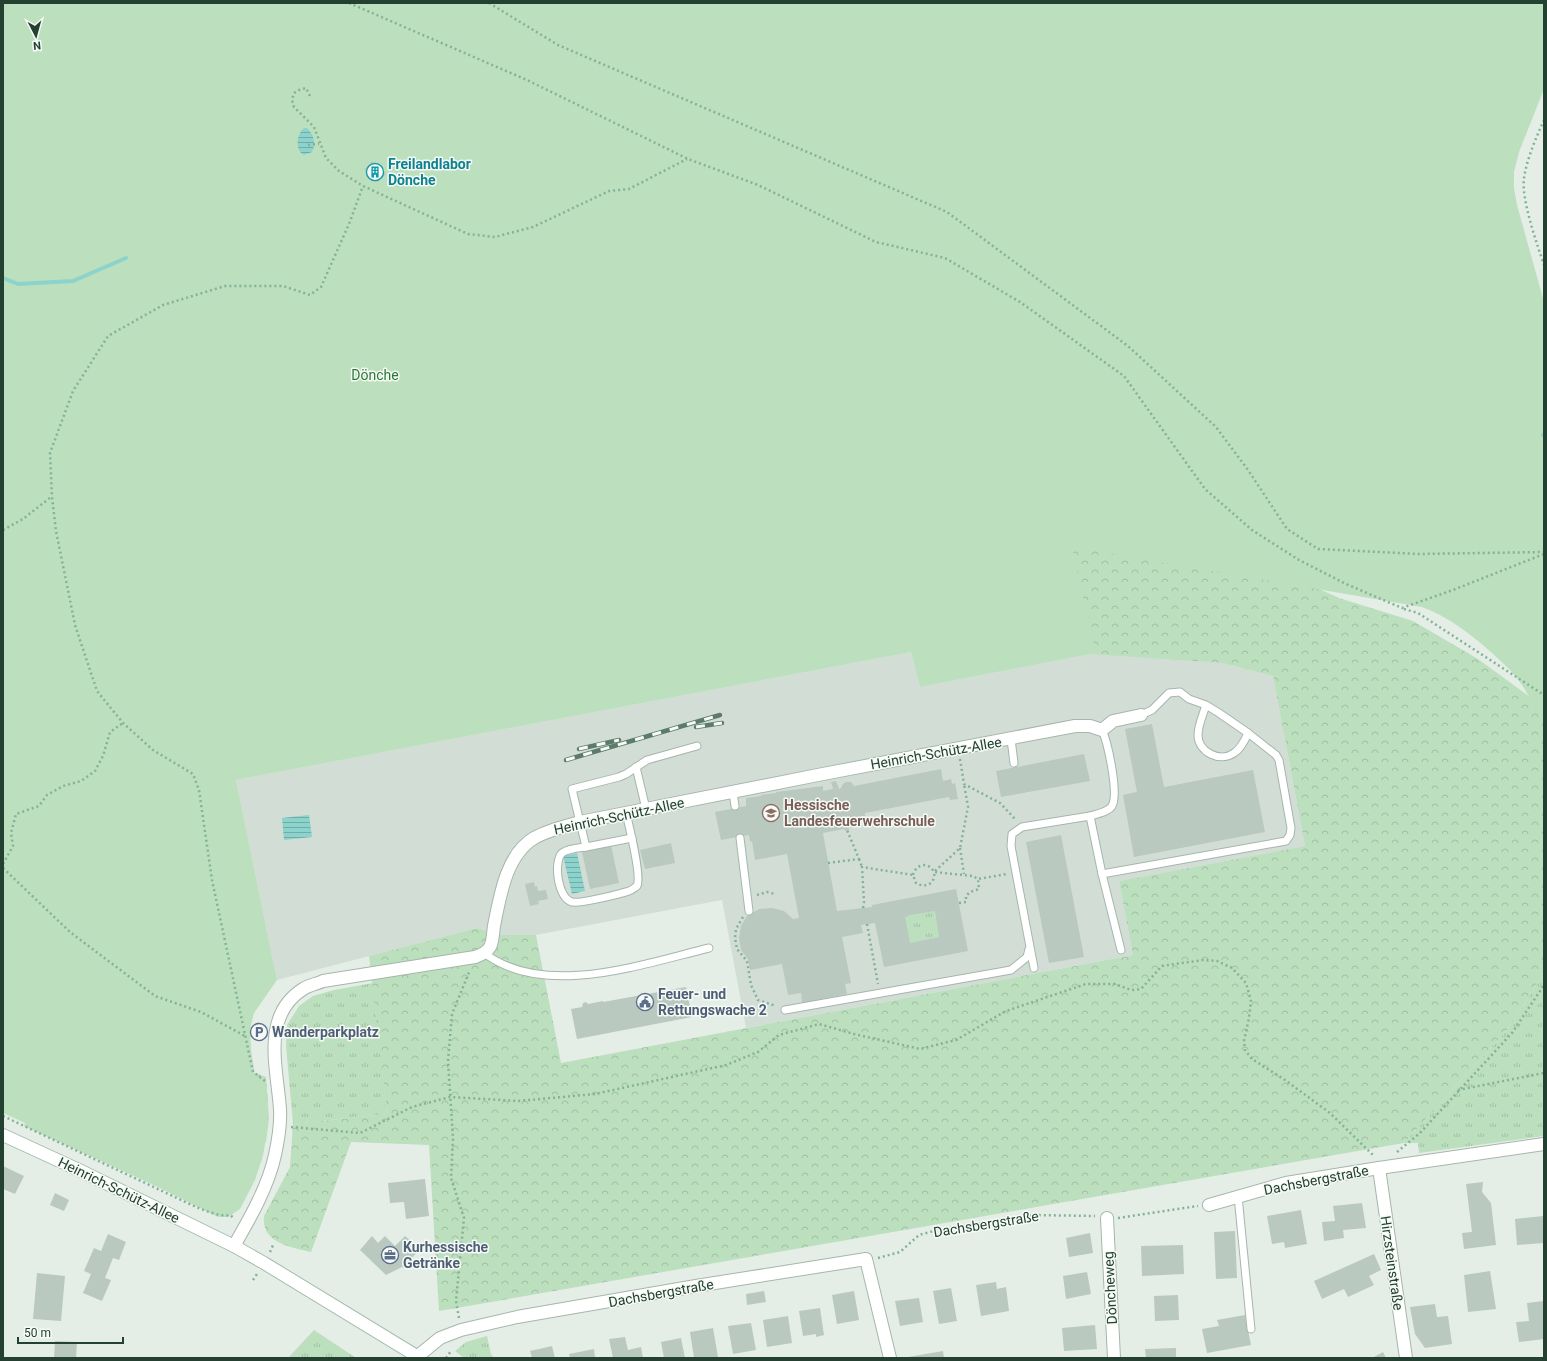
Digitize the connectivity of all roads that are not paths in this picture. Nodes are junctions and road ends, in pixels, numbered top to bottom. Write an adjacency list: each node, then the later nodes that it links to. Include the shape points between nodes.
1 (1206, 706): 2 (lane, via 1180,692 1175,692 1169,693 1152,710); 4 (lane); 4 (lane, via 1198,735 1205,752 1225,757 1234,754)
2 (1141, 715): 3 (street, via 1113,721)
3 (1102, 730): 5 (street, Heinrich-Schütz-Allee, via 1090,726 1075,726); 13 (lane, via 1107,740 1115,798 1112,806 1102,813)
4 (1248, 733): 18 (lane, via 1276,754 1279,760 1291,828 1286,841)
5 (1011, 739): 7 (lane); 9 (street, Heinrich-Schütz-Allee)
6 (697, 746): 8 (lane, via 647,760)
7 (1014, 763)
8 (636, 767): 11 (lane); 14 (lane, via 626,774 572,789)
9 (733, 792): 10 (lane); 11 (street, Heinrich-Schütz-Allee)
10 (735, 806)
11 (646, 809): 12 (street, Heinrich-Schütz-Allee)
12 (626, 813): 14 (street, Heinrich-Schütz-Allee); 15 (lane)
13 (1090, 816): 18 (lane); 20 (lane, via 1022,827 1012,834 1011,846)
14 (580, 822): 17 (lane); 23 (street, Heinrich-Schütz-Allee, via 554,829 533,839 518,854 505,875 490,946)
15 (632, 838): 17 (lane); 17 (lane, via 639,878 637,886 629,891 571,902 561,890 557,861 567,850)
16 (740, 838): 19 (lane)
17 (586, 847)
18 (1102, 874): 22 (lane)
19 (749, 911)
20 (1029, 947): 24 (lane); 25 (lane, via 1027,957 1011,970)
21 (709, 948): 23 (lane, via 606,972 570,975 544,975 516,970)
22 (1121, 950)
23 (480, 955): 32 (street, via 323,981 304,988 288,1001 275,1032 280,1111 274,1156 260,1196)
24 (1034, 968)
25 (785, 1010)
26 (3, 1135): 32 (street, Heinrich-Schütz-Allee)
27 (1544, 1144): 28 (street, Dachsbergstraße)
28 (1379, 1168): 29 (street, Dachsbergstraße, via 1286,1183); 37 (street, Hirzsteinstraße)
29 (1238, 1196): 30 (street, Dachsbergstraße); 33 (lane)
30 (1209, 1205)
31 (1107, 1218): 36 (street, Döncheweg)
32 (234, 1246): 34 (street, Heinrich-Schütz-Allee)
33 (1251, 1329)
34 (419, 1357): 35 (street, Dachsbergstraße, via 440,1338 517,1317 866,1259)
35 (890, 1358)
36 (1114, 1358)
37 (1406, 1358)

